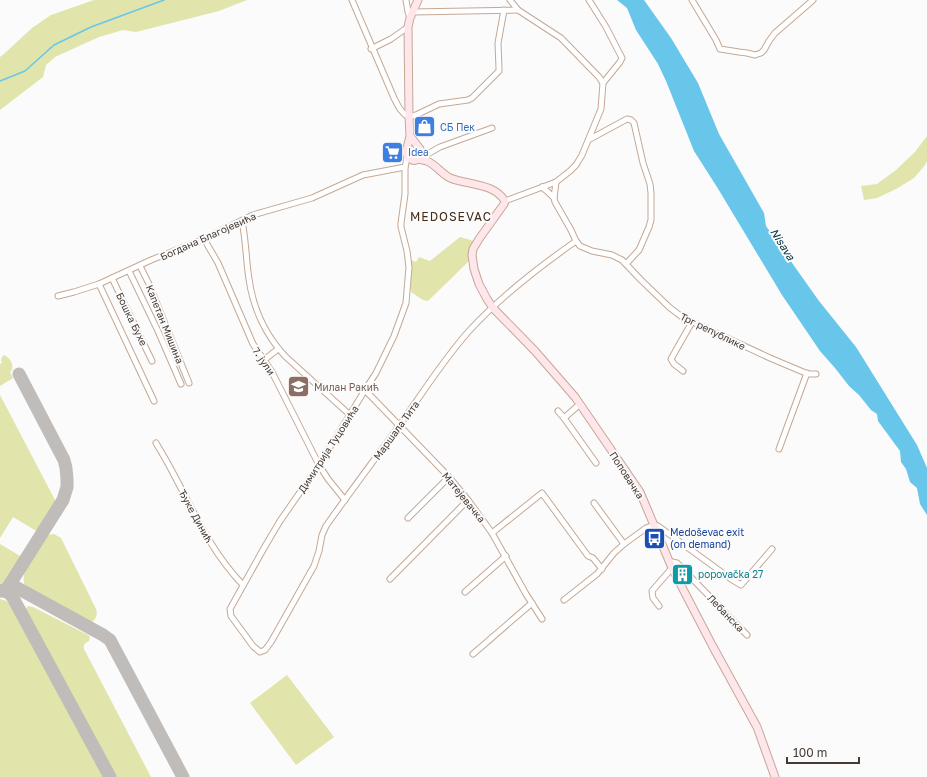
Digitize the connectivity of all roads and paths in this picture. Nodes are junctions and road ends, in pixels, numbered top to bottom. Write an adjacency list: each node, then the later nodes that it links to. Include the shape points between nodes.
1 (352, 0): 12 (street)
2 (406, 0): 10 (street)
3 (418, 0): 10 (street)
4 (510, 0): 9 (street)
5 (589, 0): 13 (street, via 622,58)
6 (692, 0): 7 (street, via 720,49 755,55 761,53 775,33)
7 (813, 0)
8 (504, 10): 9 (street); 10 (street); 14 (street, via 498,43 500,69 472,98 439,104)
9 (518, 10): 13 (street, via 561,38)
10 (411, 15): 11 (street)
11 (408, 27): 12 (street); 14 (street)
12 (371, 49): 14 (street, via 398,106 403,114)
13 (604, 83): 17 (street, via 601,109)
14 (409, 117): 16 (street)
15 (492, 128): 20 (street, Богдана Благојевића)
16 (410, 136): 18 (street); 19 (street)
17 (589, 139): 21 (street, via 576,165); 28 (street, via 627,119 634,123 650,184 651,220 639,250)
18 (417, 146): 19 (street, via 412,145); 20 (street, via 420,149)
19 (408, 148): 20 (street, via 406,152)
20 (415, 159): 24 (street, via 451,178 496,192); 25 (street, Богдана Благојевића, via 363,175 312,198 253,215); 44 (street, Димитрија Туцовића, via 405,194 401,223 409,267 406,303 394,336)
21 (556, 182): 22 (street); 23 (street)
22 (542, 187): 23 (street); 24 (street)
23 (554, 198): 27 (street)
24 (505, 201): 34 (street, Поповачка, via 472,252 476,276)
25 (242, 221): 26 (street, Богдана Благојевића); 36 (street, via 252,292 262,323)
26 (204, 239): 29 (street, Богдана Благојевића); 38 (street, 7. јули, via 218,263 252,344)
27 (576, 241): 28 (street, Трг републике, via 586,249 617,258); 34 (street, Маршала Тита, via 544,263)
28 (626, 264): 35 (street, Трг републике, via 669,307)
29 (140, 266): 30 (street, Богдана Благојевића); 42 (street, Капетан Мишина)
30 (129, 270): 31 (street, Богдана Благојевића); 43 (street)
31 (112, 278): 32 (street, Богдана Благојевића); 37 (street, Бошка Бухе)
32 (99, 284): 33 (street, Богдана Благојевића); 45 (street)
33 (58, 296)
34 (493, 308): 46 (street, Поповачка, via 535,351); 50 (street, Маршала Тита, via 454,348)
35 (692, 322): 39 (street, via 671,359); 40 (street, Трг републике)
36 (278, 349): 38 (street); 48 (street)
37 (152, 360)
38 (264, 360): 54 (street, 7. јули)
39 (684, 371)
40 (807, 373): 41 (street, Трг републике); 52 (street)
41 (816, 374)
42 (189, 383)
43 (181, 384)
44 (365, 390): 48 (street, Димитрија Туцовића); 50 (street, Матејевачка)
45 (154, 402)
46 (580, 404): 49 (street); 60 (street, Поповачка, via 640,492)
47 (558, 411): 49 (street)
48 (350, 415): 54 (street, Димитрија Туцовића)
49 (564, 418): 53 (street)
50 (399, 426): 55 (street, Матејевачка); 56 (street, Маршала Тита)
51 (156, 443): 68 (street, Ђуке Динић, via 210,542)
52 (779, 449)
53 (596, 463)
54 (319, 465): 56 (street, 7. јули); 68 (street, Димитрија Туцовића, via 280,521)
55 (449, 477): 57 (street, Матејевачка); 59 (street)
56 (345, 500): 75 (street, Маршала Тита, via 326,526 314,566 271,642)
57 (468, 500): 61 (street, Матејевачка); 67 (street)
58 (594, 503): 62 (street)
59 (408, 518)
60 (654, 524): 62 (street); 63 (street, via 741,585); 65 (street, Поповачка)
61 (492, 532): 64 (street, Матејевачка); 66 (street, via 542,493 588,556)
62 (624, 544): 66 (street)
63 (772, 548)
64 (506, 556): 69 (street); 71 (street, Матејевачка)
65 (671, 565): 72 (street, via 652,591 653,598); 74 (street, Лебанска, via 672,562 677,563); 77 (street, Поповачка, via 757,727)
66 (602, 569): 70 (street)
67 (390, 579)
68 (242, 585): 75 (street, Димитрија Туцовића, via 230,613)
69 (465, 592)
70 (564, 600)
71 (532, 603): 73 (street, Матејевачка); 76 (street)
72 (659, 606)
73 (542, 619)
74 (747, 635)
75 (260, 652)
76 (473, 654)
77 (775, 777)

